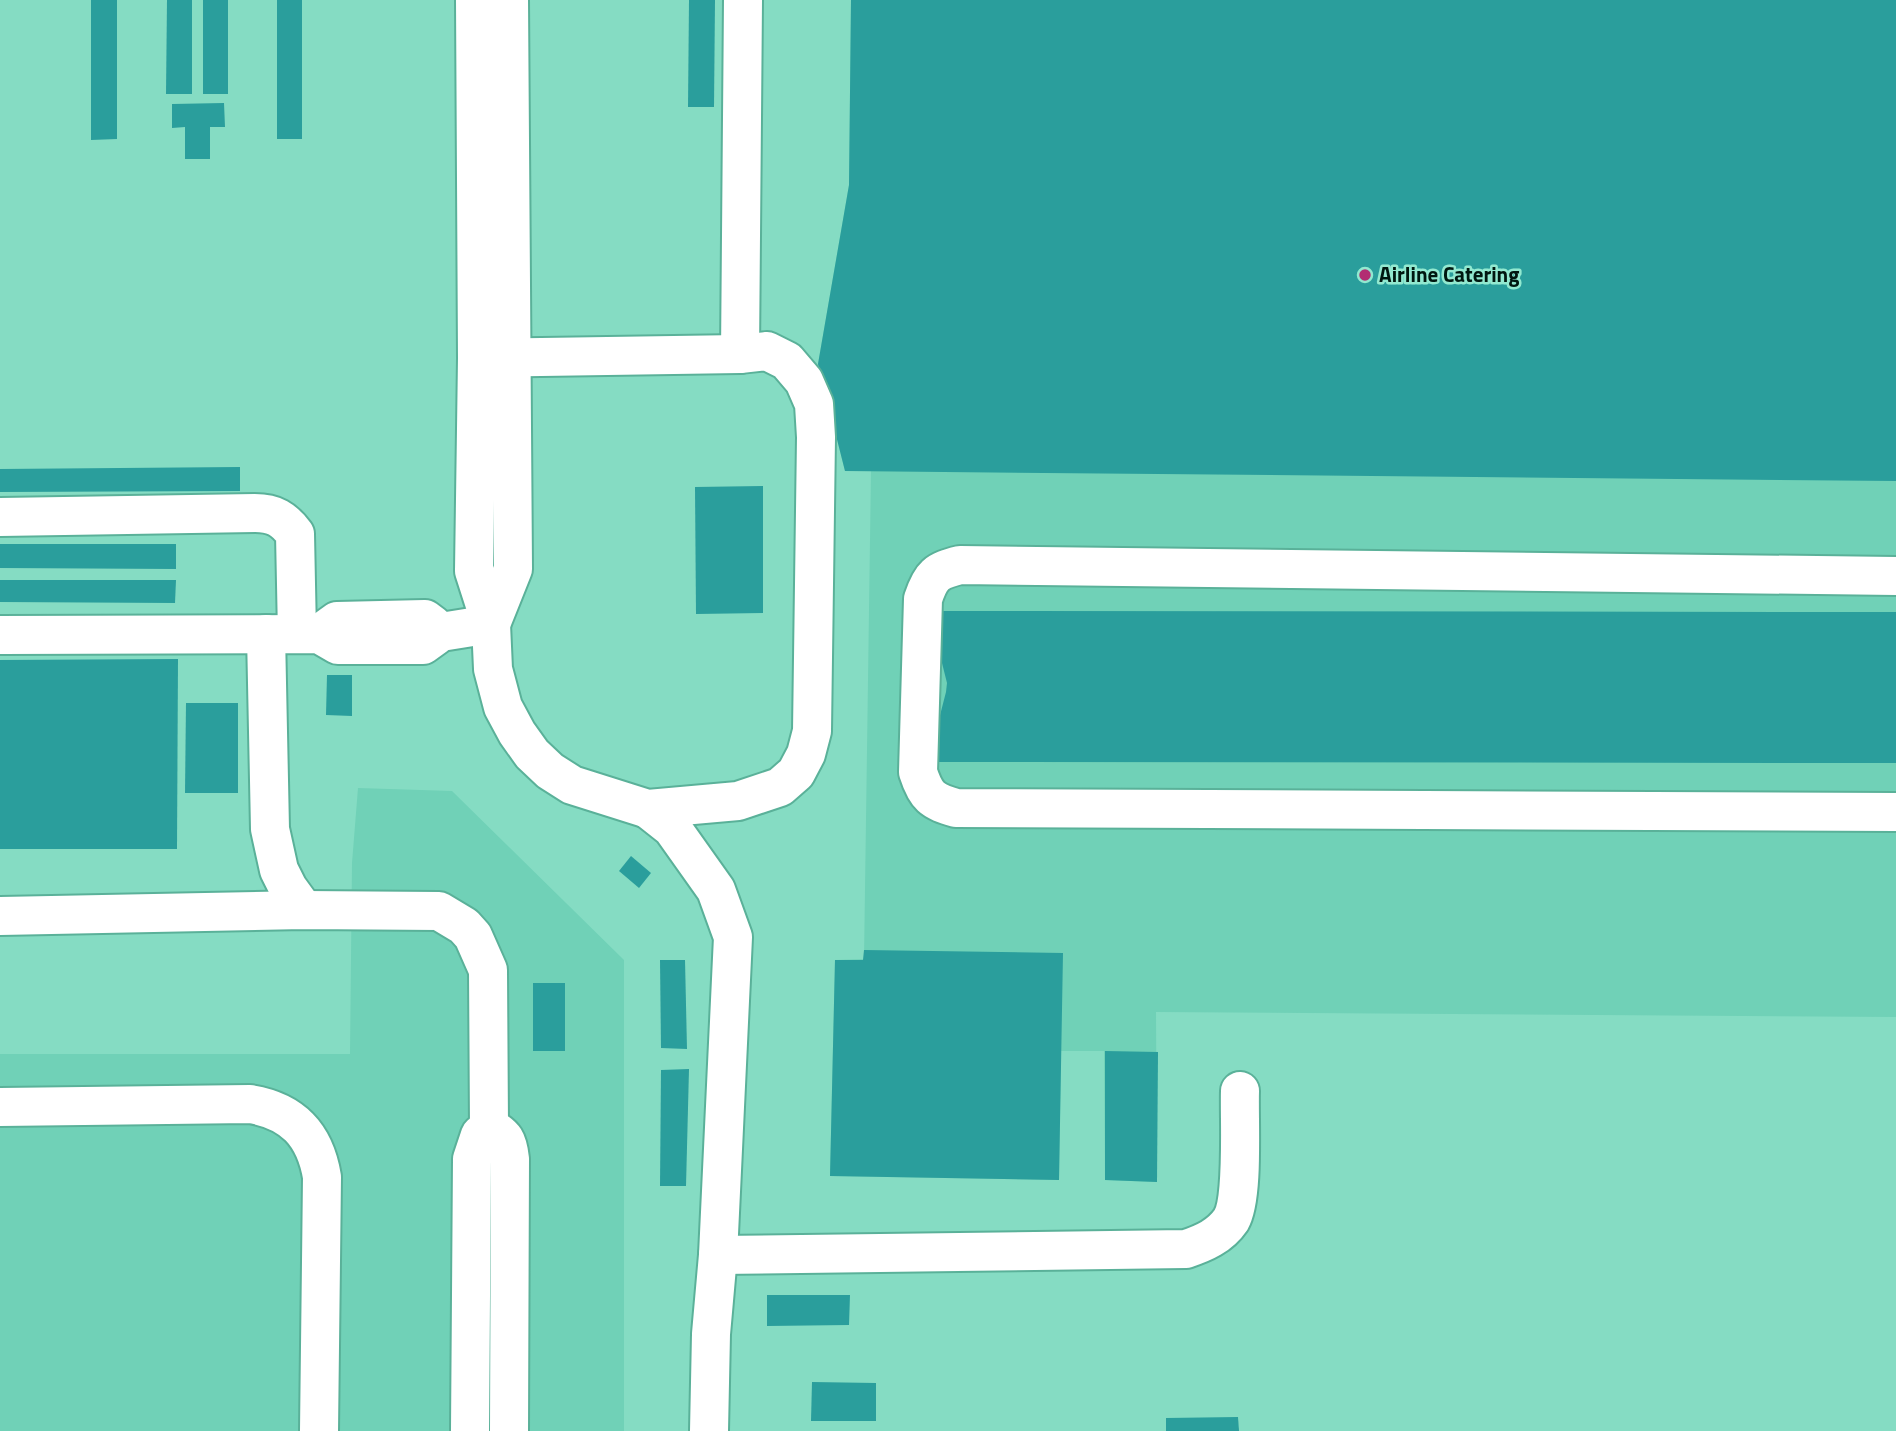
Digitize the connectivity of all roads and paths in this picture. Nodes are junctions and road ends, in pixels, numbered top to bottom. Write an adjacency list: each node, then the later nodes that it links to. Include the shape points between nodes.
1 (475, 0): 5 (lane)
2 (509, 0): 5 (lane)
3 (743, 0): 4 (lane)
4 (740, 354): 5 (lane); 11 (lane, via 766,351 787,361 804,381 814,404 812,730 796,773 780,787 738,801)
5 (494, 358): 8 (lane, via 474,571)
6 (0, 517): 9 (lane, via 267,513 278,517 295,534)
7 (1896, 576): 12 (lane, via 960,565 941,570 929,580 923,599 918,772 924,790 938,803 956,808)
8 (491, 624): 9 (lane, via 440,632 425,619 367,619 337,621); 11 (lane, via 493,669 503,707 532,754 572,785)
9 (294, 634): 10 (lane); 13 (lane, via 270,829 279,870)
10 (0, 635)
11 (648, 809): 18 (lane, via 671,828 716,890 733,937)
12 (1896, 812)
13 (304, 910): 14 (lane); 17 (lane, via 439,911 473,936 488,970)
14 (0, 916)
15 (1240, 1091): 18 (lane, via 1237,1199 1232,1218 1220,1233 1186,1249)
16 (0, 1107): 19 (lane, via 250,1104 281,1113 305,1133 314,1146 322,1177)
17 (489, 1127): 20 (lane, via 472,1160); 21 (lane, via 502,1134 510,1158)
18 (718, 1255): 22 (lane, via 710,1334)
19 (319, 1431)
20 (470, 1431)
21 (509, 1431)
22 (709, 1431)

